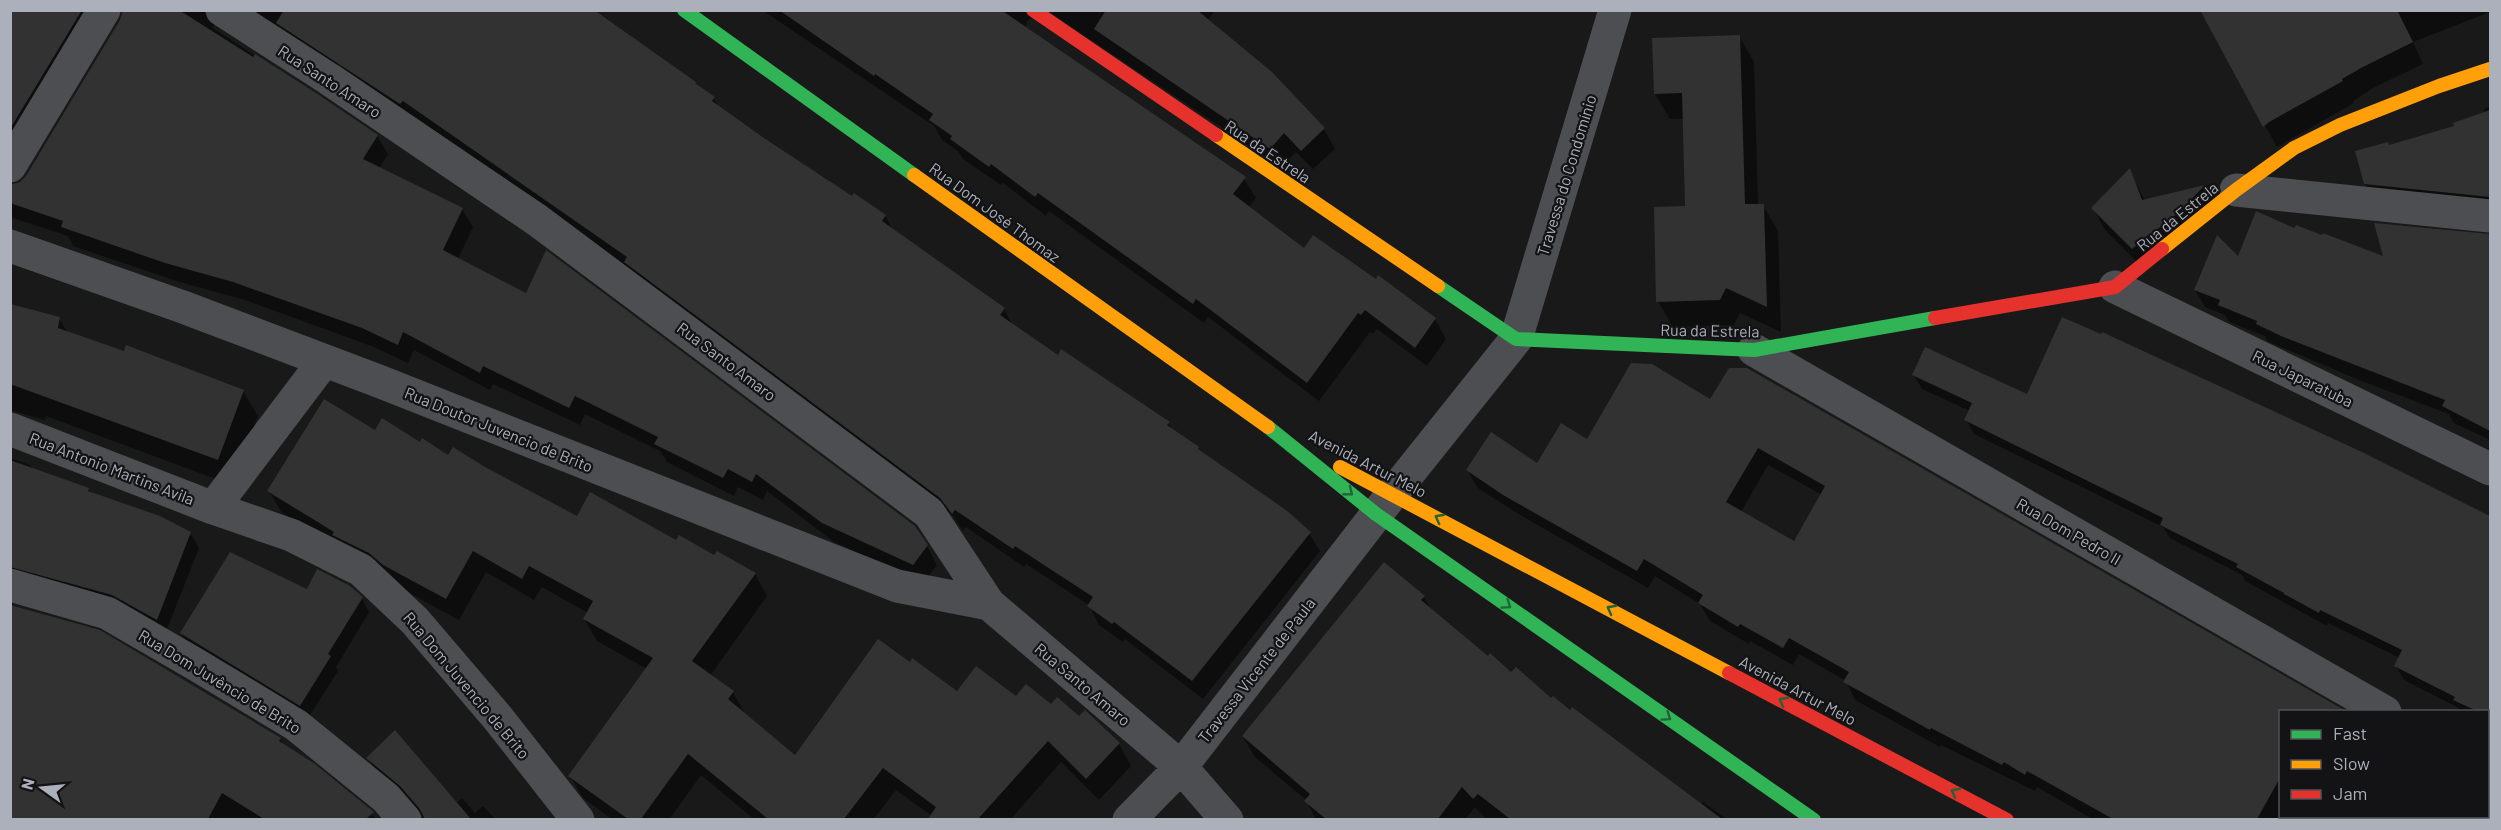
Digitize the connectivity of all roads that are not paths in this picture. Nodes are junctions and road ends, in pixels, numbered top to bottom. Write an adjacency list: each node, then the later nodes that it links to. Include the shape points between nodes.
1 (104, 10): 7 (street)
2 (222, 10): 21 (street, Rua Santo Amaro, via 537,220 929,513)
3 (684, 10): 16 (main road, Rua Dom José Thomaz)
4 (1033, 10): 12 (main road, Rua da Estrela)
5 (1615, 10): 12 (street, Travessa do Condomínio)
6 (2490, 69): 8 (main road, Rua da Estrela, via 2340,125 2294,148)
7 (10, 166)
8 (2236, 190): 9 (street); 11 (main road, Rua da Estrela)
9 (2490, 216)
10 (10, 246): 14 (street, Rua Doutor Juvencio de Brito)
11 (2115, 287): 13 (main road, Rua da Estrela); 17 (street, Rua Japaratuba)
12 (1516, 339): 13 (main road, Rua da Estrela); 18 (street, Travessa Vicente de Paula)
13 (1754, 350): 22 (street, Rua Dom Pedro II)
14 (324, 361): 19 (street); 21 (street, Rua Doutor Juvencio de Brito, via 897,586)
15 (10, 429): 19 (street, Rua Antonio Martins Avila)
16 (1287, 441): 18 (main road, Avenida Artur Melo, one-way to 18); 18 (main road, Avenida Artur Melo)
17 (2490, 470)
18 (1384, 504): 23 (street, Travessa Vicente de Paula); 28 (main road, Avenida Artur Melo, one-way to 28); 29 (main road, Avenida Artur Melo, one-way to 18)
19 (213, 508): 25 (street, Rua Dom Juvencio de Brito, via 291,535 361,570 415,621)
20 (10, 585): 24 (street, Rua Dom Juvêncio de Brito, via 107,613 195,664 296,725 386,798)
21 (989, 604): 23 (street, Rua Santo Amaro)
22 (2383, 710)
23 (1181, 768): 26 (street, Travessa Vicente de Paula); 27 (street, Rua Santo Amaro)
24 (405, 819)
25 (578, 819)
26 (1129, 819)
27 (1227, 819)
28 (1814, 819)
29 (2007, 819)

